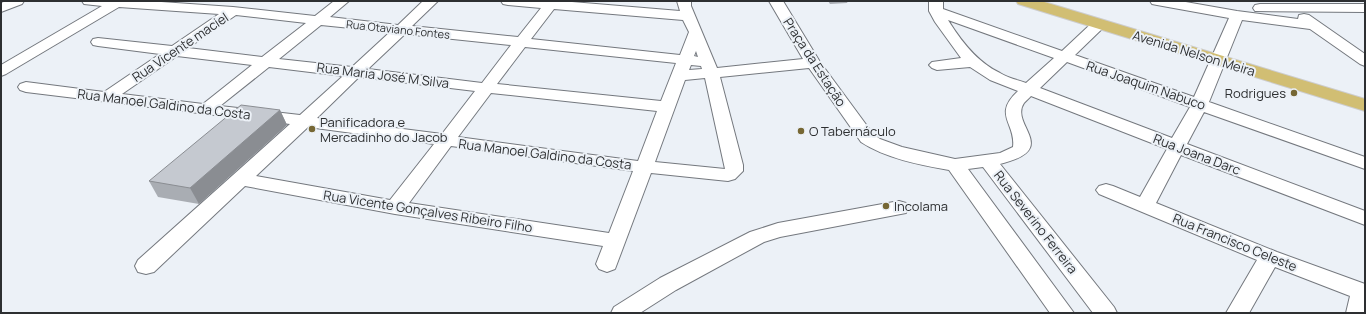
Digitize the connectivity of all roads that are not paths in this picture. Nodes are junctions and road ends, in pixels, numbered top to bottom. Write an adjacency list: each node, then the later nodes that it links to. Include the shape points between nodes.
1 (17, 1): 14 (street)
2 (90, 1): 9 (street, Rua Otaviano Fontes)
3 (342, 1): 18 (street)
4 (431, 1): 21 (street)
5 (508, 1): 10 (street)
6 (776, 1): 32 (street, Praça da Estação)
7 (1024, 1): 19 (main road, Avenida Nelson Meira)
8 (1157, 1): 17 (street)
9 (118, 2): 12 (street, Rua Otaviano Fontes, via 218,9); 35 (street)
10 (552, 3): 15 (street); 23 (street)
11 (1286, 5): 16 (street); 17 (street); 20 (street)
12 (232, 6): 18 (street, Rua Otaviano Fontes); 25 (street, Rua Vicente maciel)
13 (936, 6): 26 (street, Rua Joaquim Nabuco); 31 (street, Rua Joana Darc, via 957,43)
14 (1, 8)
15 (686, 8): 22 (street)
16 (1365, 8)
17 (1224, 9): 20 (street); 29 (street)
18 (318, 21): 21 (street, Rua Otaviano Fontes); 30 (street)
19 (1099, 24): 26 (street); 29 (main road, Avenida Nelson Meira)
20 (1314, 25): 27 (street)
21 (400, 30): 23 (street, Rua Otaviano Fontes); 36 (street)
22 (696, 32): 28 (street); 34 (street)
23 (522, 41): 28 (street, Rua Otaviano Fontes); 39 (street)
24 (98, 42): 25 (street, Rua Maria José M Silva)
25 (176, 50): 30 (street, Rua Maria José M Silva); 41 (street, Rua Vicente maciel)
26 (1065, 56): 40 (street); 42 (street, Rua Joaquim Nabuco)
27 (1362, 57)
28 (686, 60): 34 (street, Rua Otaviano Fontes); 37 (street)
29 (1218, 60): 42 (street); 43 (main road, Avenida Nelson Meira)
30 (267, 61): 36 (street, Rua Maria José M Silva); 45 (street)
31 (972, 62): 33 (street); 40 (street, Rua Joana Darc, via 995,77)
32 (813, 63): 34 (street); 51 (street, Praça da Estação, via 863,134 871,141)
33 (937, 65)
34 (709, 67): 37 (street); 52 (street, Rua Manoel Galdino da Costa, via 734,171 731,174 720,175)
35 (1, 71)
36 (356, 72): 39 (street, Rua Maria José M Silva); 46 (street)
37 (679, 76): 44 (street)
38 (26, 87): 41 (street, Rua Manoel Galdino da Costa)
39 (488, 88): 44 (street, Rua Maria José M Silva); 47 (street)
40 (1029, 90): 48 (street, Rua Joana Darc); 49 (street, Rua Severino Ferreira, via 1017,101 1013,110 1021,136 1021,149 1012,156)
41 (107, 97): 45 (street, Rua Manoel Galdino da Costa)
42 (1200, 103): 48 (street); 50 (street, Rua Joaquim Nabuco)
43 (1365, 105)
44 (668, 107): 52 (street)
45 (206, 109): 46 (street, Rua Manoel Galdino da Costa)
46 (304, 121): 47 (street, Rua Manoel Galdino da Costa); 53 (street)
47 (446, 141): 52 (street, Rua Manoel Galdino da Costa); 56 (street)
48 (1177, 147): 55 (street); 58 (street, Rua Joana Darc)
49 (988, 161): 51 (street); 66 (street, Rua Severino Ferreira)
50 (1365, 163)
51 (955, 165): 65 (street)
52 (643, 167): 59 (street)
53 (241, 178): 56 (street, Rua Vicente Gonçalves Ribeiro Filho); 62 (street)
54 (1106, 190): 55 (street, Rua Francisco Celeste)
55 (1145, 206): 60 (street, Rua Francisco Celeste)
56 (395, 207): 59 (street, Rua Vicente Gonçalves Ribeiro Filho)
57 (899, 208): 64 (street, via 761,235 668,284)
58 (1365, 218)
59 (615, 241): 61 (street)
60 (1270, 257): 63 (street, Rua Francisco Celeste); 67 (street)
61 (607, 264)
62 (146, 266)
63 (1363, 292): 68 (street)
64 (622, 313)
65 (1063, 313)
66 (1106, 313)
67 (1237, 313)
68 (1356, 313)

